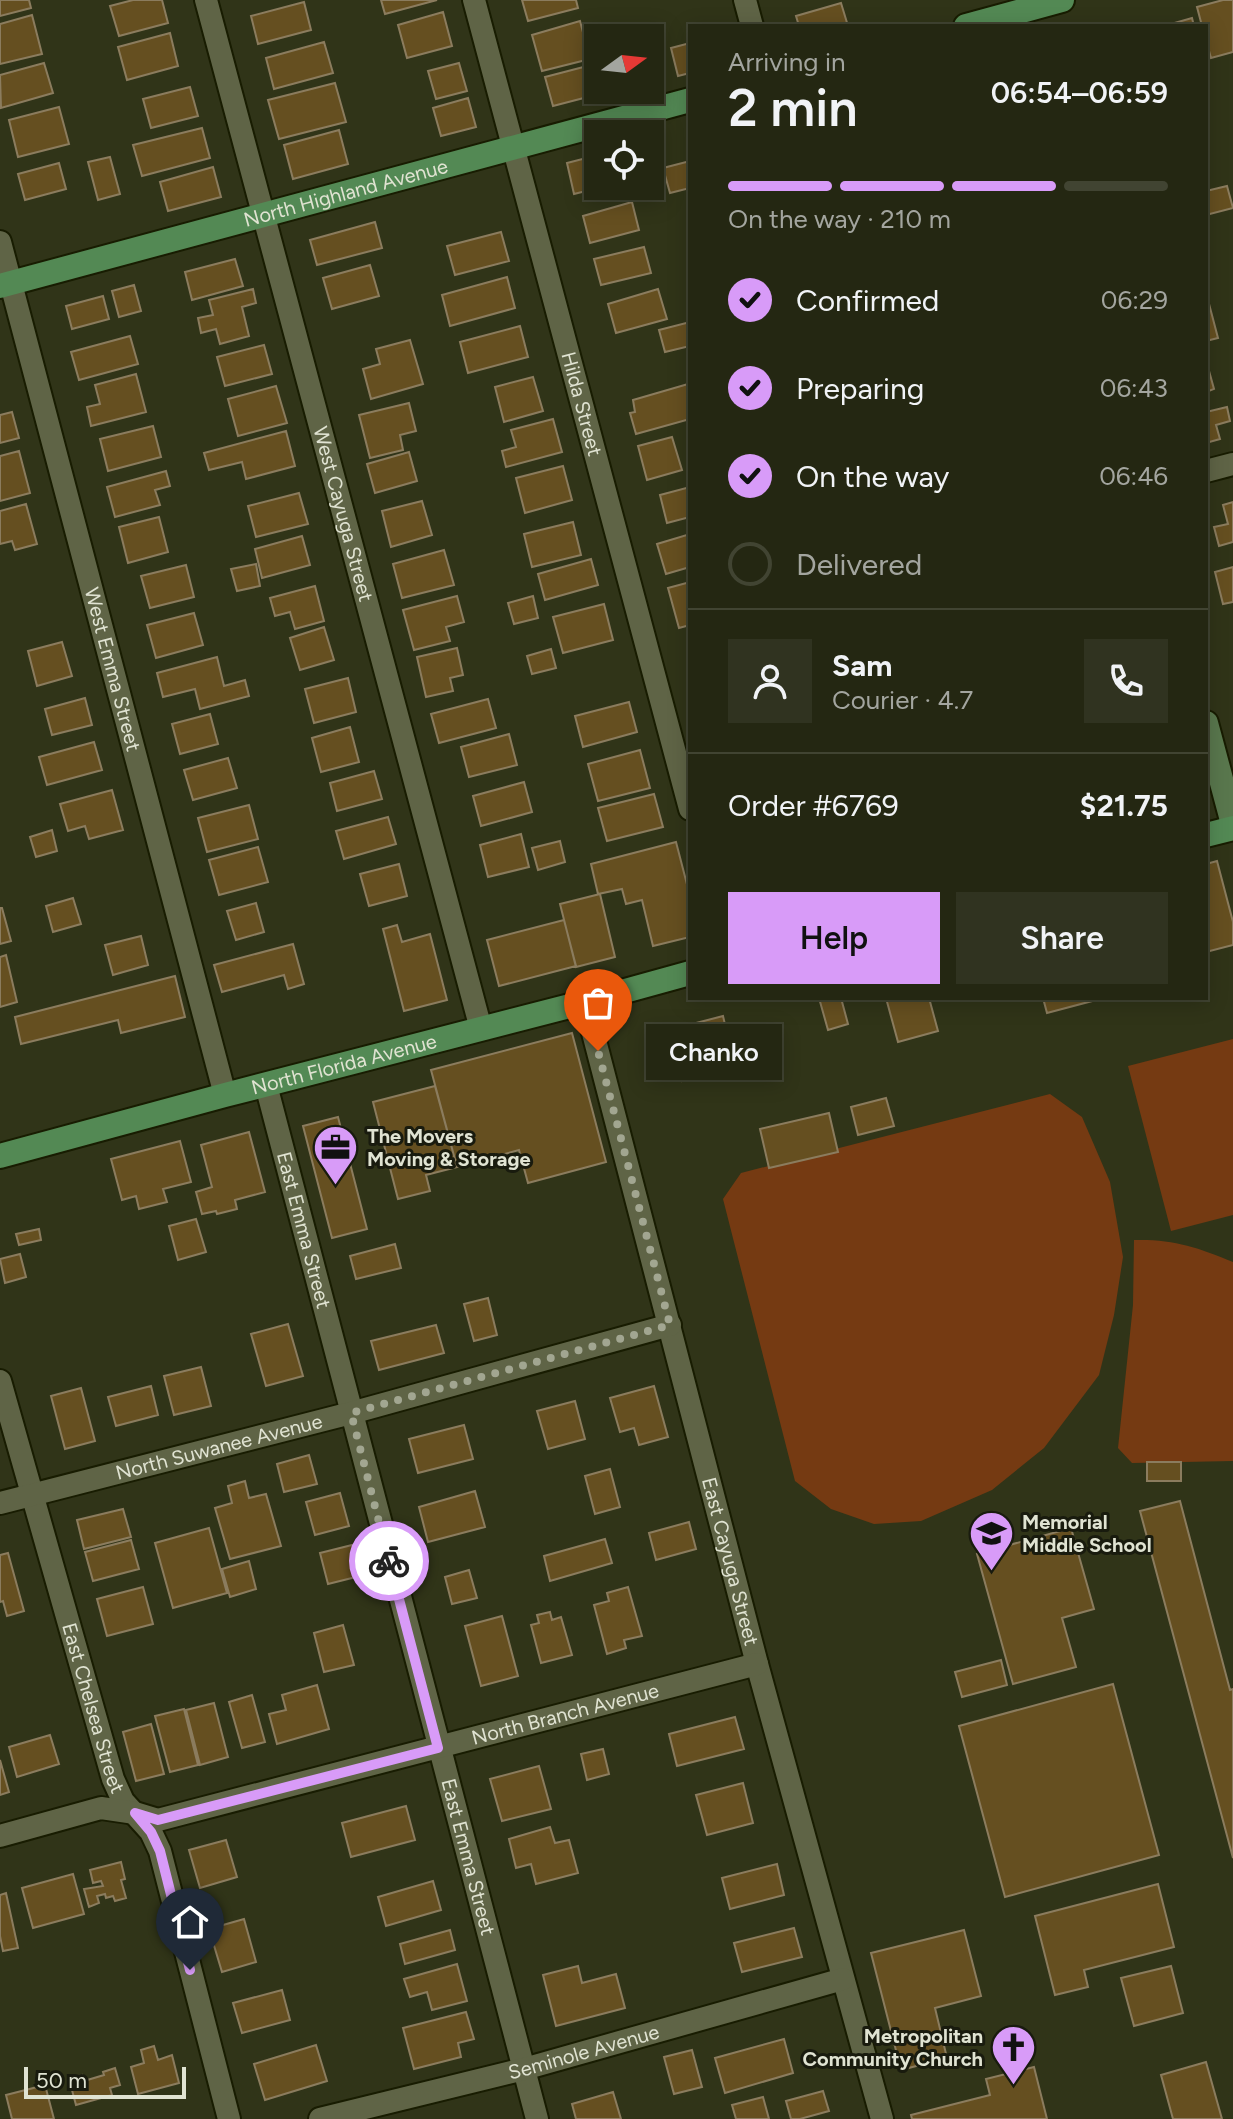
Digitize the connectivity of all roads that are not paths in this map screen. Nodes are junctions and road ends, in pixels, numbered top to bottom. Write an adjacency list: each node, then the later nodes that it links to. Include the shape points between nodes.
1 (206, 0): 10 (street, West Cayuga Street)
2 (474, 0): 9 (street, Hilda Street)
3 (745, 0): 6 (street)
4 (1062, 0): 5 (main road)
5 (1015, 13): 7 (main road)
6 (751, 24)
7 (974, 24)
8 (688, 101): 9 (main road, North Highland Avenue)
9 (514, 148): 10 (main road, North Highland Avenue); 16 (street, Hilda Street)
10 (263, 215): 12 (main road, North Highland Avenue); 21 (street, West Cayuga Street)
11 (0, 242): 12 (street, West Emma Street)
12 (5, 285): 23 (street, West Emma Street)
13 (1233, 464): 14 (street)
14 (1208, 470)
15 (1208, 731): 17 (street)
16 (688, 801)
17 (1233, 826): 18 (main road)
18 (1208, 834)
19 (688, 974): 20 (main road, North Florida Avenue)
20 (585, 1002): 21 (main road, North Florida Avenue); 25 (street, East Cayuga Street)
21 (481, 1029): 22 (main road, North Florida Avenue)
22 (266, 1085): 23 (main road, North Florida Avenue); 27 (street, East Emma Street)
23 (225, 1095): 24 (main road, North Florida Avenue)
24 (0, 1156)
25 (670, 1325): 27 (street, North Suwanee Avenue); 30 (street, East Cayuga Street)
26 (0, 1381): 28 (street, East Chelsea Street)
27 (351, 1413): 28 (street, North Suwanee Avenue); 31 (street, East Emma Street)
28 (31, 1494): 29 (street, North Suwanee Avenue); 32 (street, East Chelsea Street, via 113,1779)
29 (0, 1503)
30 (757, 1664): 31 (street, North Branch Avenue); 34 (street, East Cayuga Street)
31 (438, 1748): 32 (street, North Branch Avenue, via 158,1820); 35 (street, East Emma Street)
32 (135, 1813): 33 (street, North Branch Avenue, via 101,1808); 36 (street, East Chelsea Street, via 160,1851)
33 (0, 1836)
34 (843, 1979): 35 (street, Seminole Avenue); 39 (street, East Cayuga Street)
35 (524, 2069): 37 (street, Seminole Avenue); 38 (street, East Emma Street)
36 (229, 2119)
37 (320, 2119)
38 (537, 2119)
39 (882, 2119)

